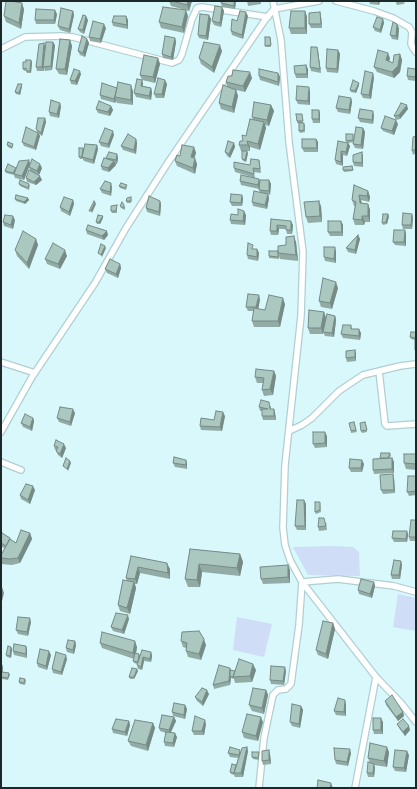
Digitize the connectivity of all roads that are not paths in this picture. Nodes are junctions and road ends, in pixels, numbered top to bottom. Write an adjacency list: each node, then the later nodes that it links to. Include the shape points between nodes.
1 (273, 1): 4 (street)
2 (319, 1): 4 (street)
3 (336, 1): 7 (street, via 393,18 409,28 412,32 412,48)
4 (274, 9): 5 (street); 13 (street, via 281,40 289,142 304,252 301,316)
5 (268, 17): 6 (street, via 202,6 197,8 182,54 179,60 172,64 73,37 25,37); 11 (street, via 169,161 126,228 95,283)
6 (1, 49)
7 (416, 52)
8 (1, 362): 11 (street)
9 (416, 364): 10 (street)
10 (379, 371): 12 (street, via 385,424); 13 (street, via 363,375 349,384 312,418)
11 (35, 373): 14 (street)
12 (416, 424)
13 (289, 431): 17 (street, via 283,528 290,560)
14 (1, 432)
15 (1, 462): 16 (street)
16 (21, 470)
17 (302, 582): 18 (street, via 338,579 394,586); 19 (street); 21 (street, via 291,684 273,694 264,738)
18 (416, 592)
19 (376, 677): 20 (street); 22 (street)
20 (416, 722)
21 (259, 788)
22 (354, 788)

